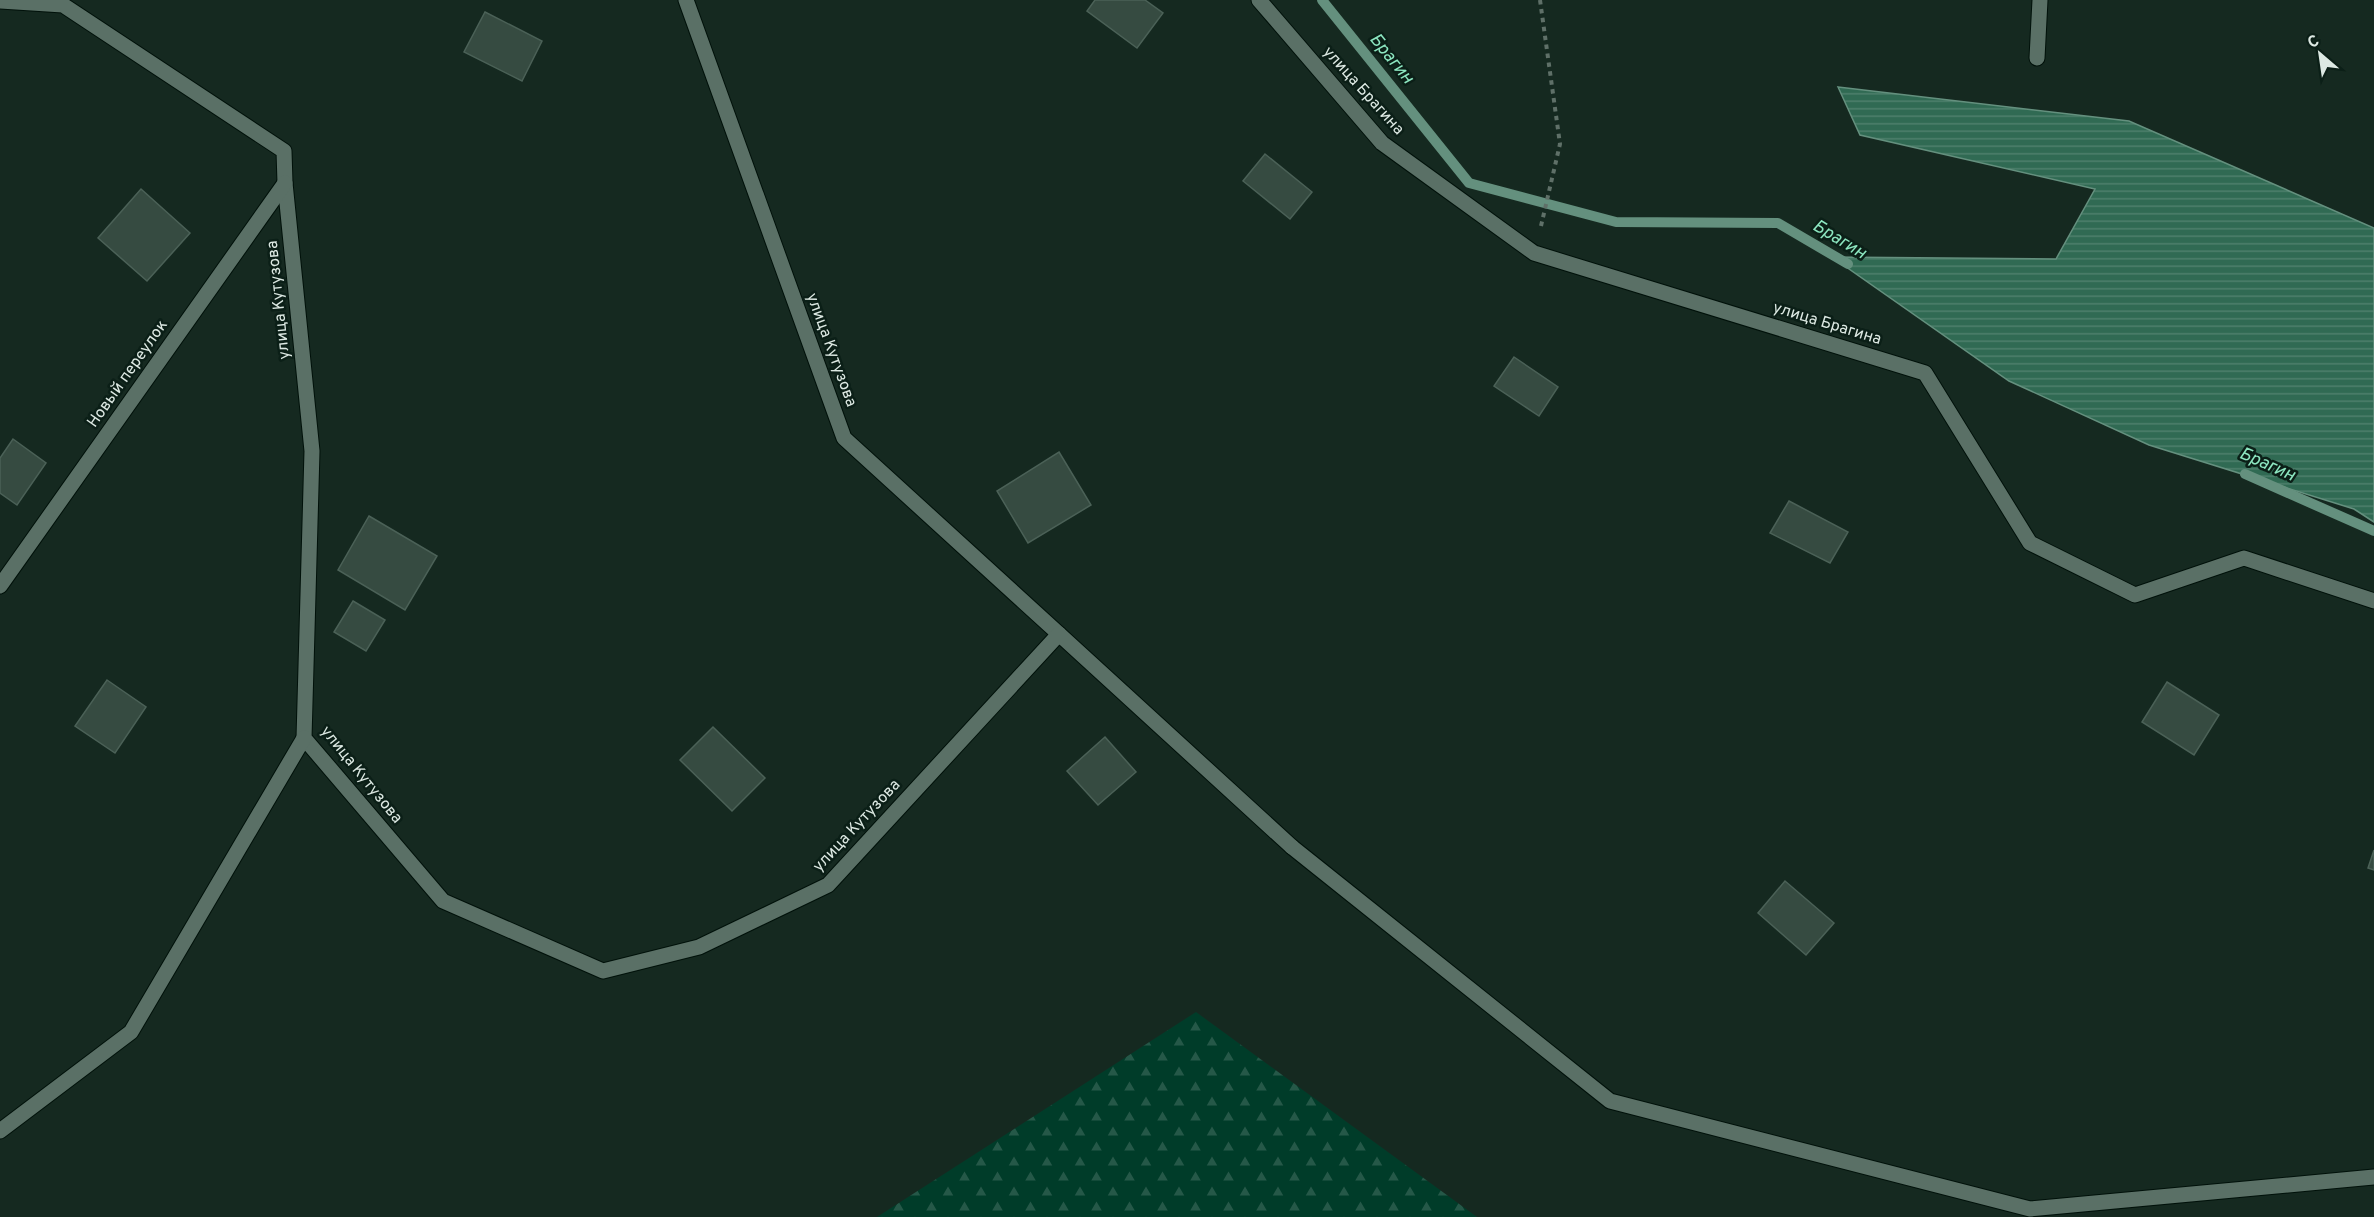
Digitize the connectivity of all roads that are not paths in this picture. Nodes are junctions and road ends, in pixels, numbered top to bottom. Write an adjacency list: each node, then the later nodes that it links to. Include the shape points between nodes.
1 (686, 0): 9 (street, улица Кутузова, via 844,438)
2 (1259, 0): 8 (street, улица Брагина, via 1382,143 1534,253 1925,373 2030,543 2135,595 2244,558)
3 (2040, 0): 5 (street)
4 (0, 1): 6 (street, улица Кутузова, via 63,5 284,151)
5 (2037, 58)
6 (285, 183): 7 (street, Новый переулок); 10 (street, улица Кутузова, via 312,451)
7 (0, 586)
8 (2374, 601)
9 (1059, 634): 10 (street, улица Кутузова, via 828,885 699,947 603,971 443,901); 12 (street, улица Кутузова, via 1292,847 1610,1101 2030,1209)
10 (304, 738): 11 (street, via 131,1032)
11 (0, 1131)
12 (2374, 1177)

